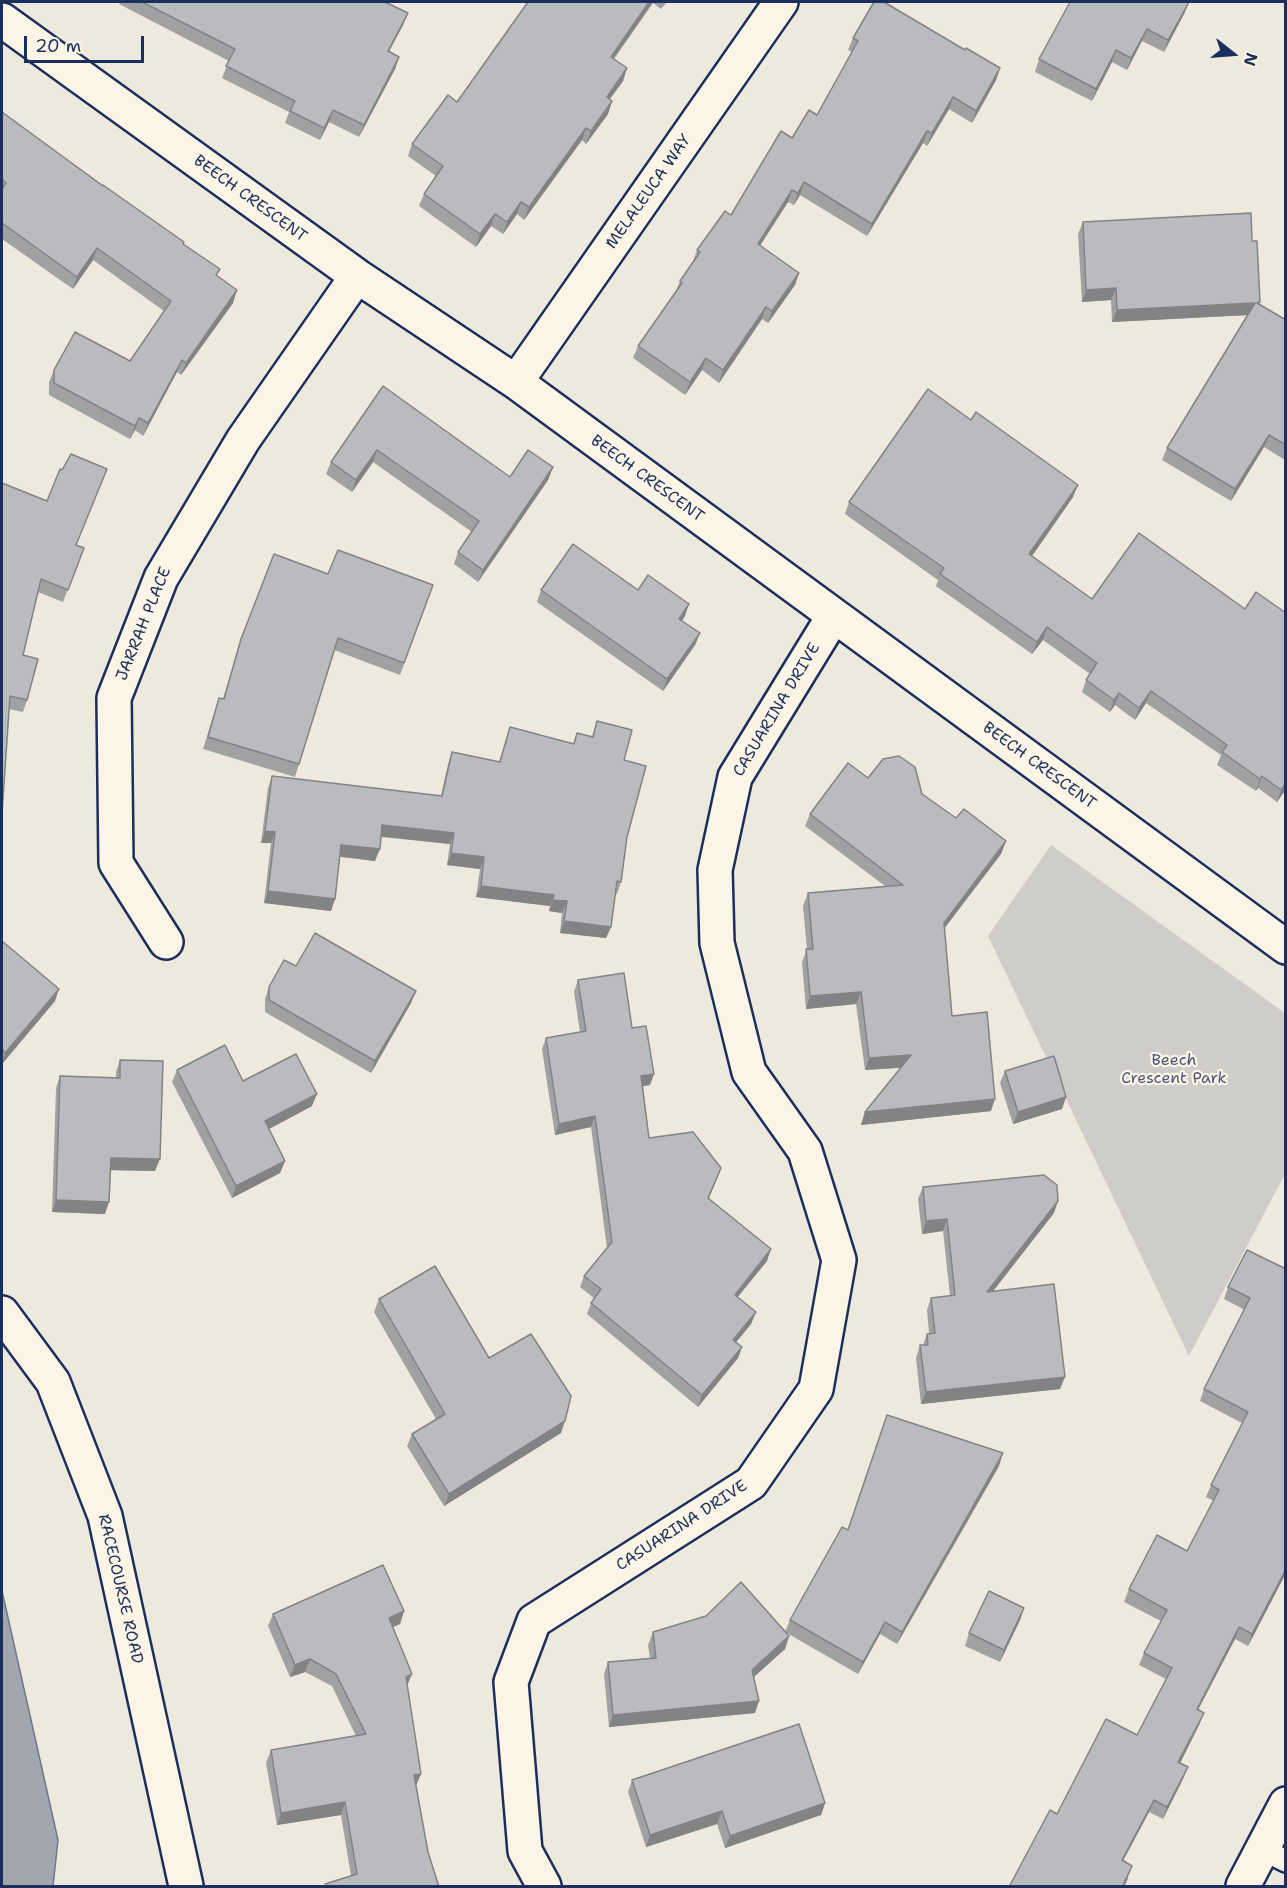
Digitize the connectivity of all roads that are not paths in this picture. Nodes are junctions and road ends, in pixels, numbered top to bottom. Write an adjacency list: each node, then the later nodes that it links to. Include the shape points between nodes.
1 (781, 2): 4 (street, MELALEUCA WAY)
2 (2, 20): 3 (street, BEECH CRESCENT)
3 (357, 276): 4 (street, BEECH CRESCENT); 6 (street, JARRAH PLACE, via 243,440 161,578 114,698 116,863)
4 (516, 382): 5 (street, BEECH CRESCENT)
5 (833, 616): 7 (street, BEECH CRESCENT); 12 (street, CASUARINA DRIVE, via 735,777 715,870 717,943 749,1072 805,1151 839,1260 816,1389 751,1483 534,1621 511,1682 525,1851)
6 (166, 942)
7 (1286, 947)
8 (2, 1313): 11 (street, RACECOURSE ROAD, via 52,1382 105,1516)
9 (1286, 1804): 10 (street)
10 (1274, 1855): 13 (street)
11 (186, 1887)
12 (544, 1887)
13 (1243, 1887)

